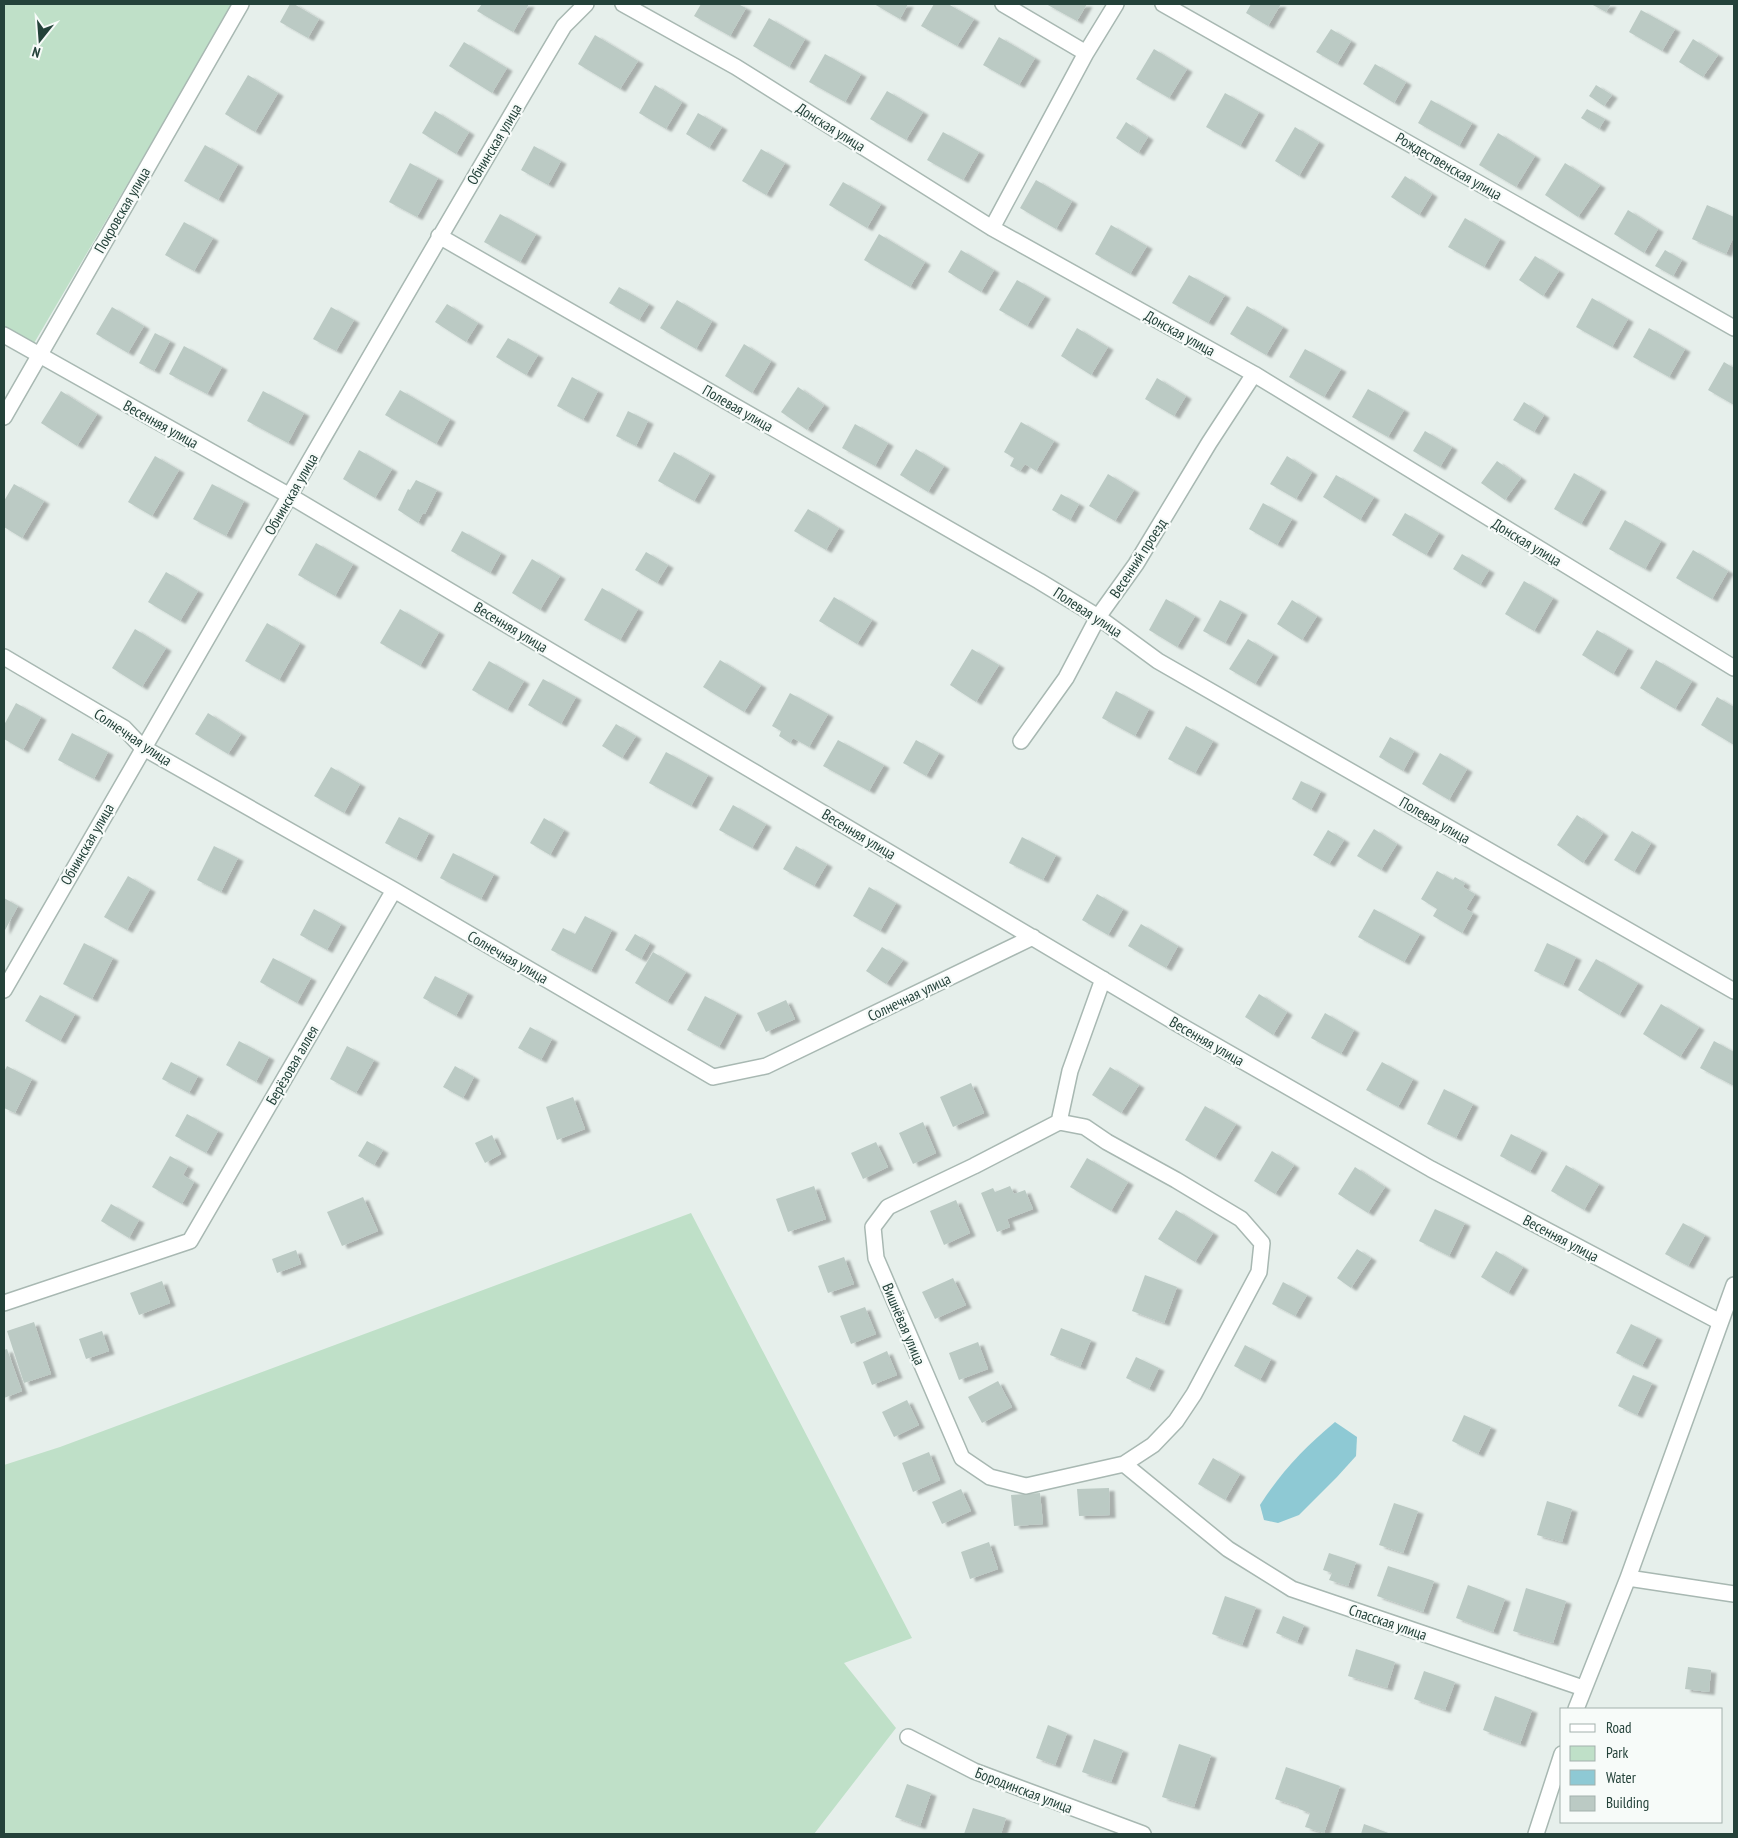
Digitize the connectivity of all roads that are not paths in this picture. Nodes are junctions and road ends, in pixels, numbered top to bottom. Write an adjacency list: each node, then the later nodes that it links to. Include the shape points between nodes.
1 (241, 4): 12 (street, Покровская улица)
2 (586, 4): 9 (street, Обнинская улица, via 564,26)
3 (623, 4): 8 (street, Донская улица, via 736,67)
4 (1003, 4): 7 (street)
5 (1116, 4): 7 (street)
6 (1164, 4): 10 (street, Рождественская улица)
7 (1086, 53): 8 (street)
8 (992, 228): 13 (street, Донская улица)
9 (439, 236): 15 (street, Обнинская улица); 16 (street, Полевая улица)
10 (1734, 328)
11 (4, 335): 12 (street, Весенняя улица)
12 (38, 354): 14 (street, Покровская улица); 15 (street, Весенняя улица)
13 (1254, 374): 16 (street, Весенний проезд, via 1136,564); 18 (street, Донская улица)
14 (4, 417)
15 (290, 496): 20 (street, Обнинская улица); 22 (street, Весенняя улица)
16 (1098, 617): 19 (street, Весенний проезд, via 1066,678); 25 (street, Полевая улица, via 1158,661)
17 (4, 657): 20 (street, Солнечная улица, via 124,728)
18 (1734, 668)
19 (1021, 741)
20 (142, 747): 21 (street, Солнечная улица); 24 (street, Обнинская улица)
21 (394, 890): 22 (street, Солнечная улица, via 714,1077 766,1066); 28 (street, Берёзовая аллея, via 190,1240)
22 (1032, 937): 23 (street, Весенняя улица)
23 (1103, 979): 26 (street, via 1070,1071); 29 (street, Весенняя улица, via 1431,1169)
24 (4, 990)
25 (1734, 991)
26 (1059, 1122): 30 (street, via 1084,1127 1176,1180 1241,1219 1262,1243 1259,1272 1194,1394 1176,1421 1153,1445); 30 (street, Вишнёвая улица, via 888,1207 873,1227 876,1258 962,1458 990,1477 1026,1486)
27 (1734, 1285): 29 (street)
28 (4, 1303)
29 (1720, 1322): 31 (street)
30 (1124, 1464): 33 (street, Спасская улица, via 1228,1549 1292,1590)
31 (1628, 1578): 32 (street); 33 (street)
32 (1734, 1594)
33 (1584, 1688): 34 (street)
34 (1576, 1708)
35 (908, 1737): 37 (street, Бородинская улица, via 974,1771)
36 (1560, 1760): 38 (street)
37 (1143, 1834)
38 (1536, 1834)

